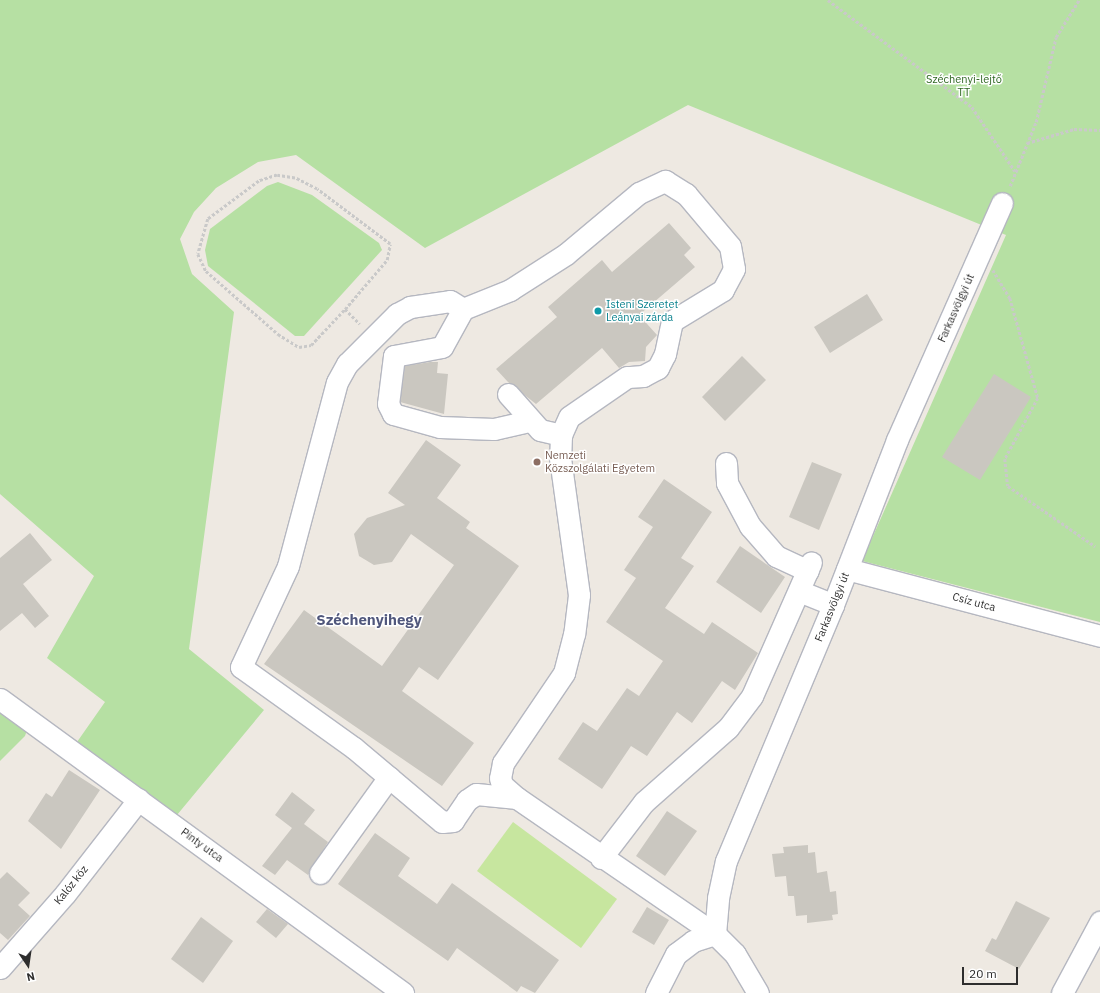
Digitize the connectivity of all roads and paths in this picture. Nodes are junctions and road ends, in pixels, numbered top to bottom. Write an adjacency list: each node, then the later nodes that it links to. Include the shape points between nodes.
1 (828, 0): 5 (path, via 972,107)
2 (1079, 0): 4 (path, via 1056,37 1036,122)
3 (1100, 130): 4 (path, via 1074,129)
4 (1027, 142): 5 (path)
5 (1015, 171): 6 (path)
6 (1002, 203): 7 (street, Farkasvölgyi út)
7 (982, 251): 15 (path, via 1010,298 1038,398 1005,459 1008,486); 16 (street, Farkasvölgyi út, via 897,440)
8 (345, 309): 8 (path, via 310,345 299,348 278,334 206,271 198,254 208,219 259,181 277,175 295,178 317,189 390,244 387,260); 10 (path)
9 (464, 309): 10 (street, via 450,301 410,307); 12 (street, via 442,347 394,356 388,404 393,414 440,426 494,429); 13 (street, via 540,273 639,192 665,181 686,194 730,246 734,269 723,290 672,321 665,354 658,368 644,376 626,377 612,386 569,417)
10 (373, 336): 21 (street, via 347,364 338,382 288,566 241,667)
11 (508, 394): 12 (street)
12 (530, 420): 13 (street, via 540,430)
13 (561, 435): 22 (street, via 560,458 576,571 577,614 564,673 503,763 502,785)
14 (726, 463): 17 (street, via 727,483 750,526 776,556 809,567)
15 (1095, 546)
16 (847, 569): 18 (street, Farkasvölgyi út); 19 (street, Csíz utca)
17 (799, 591): 18 (street); 24 (street, via 752,696 728,728 644,802)
18 (833, 604): 27 (street, Farkasvölgyi út, via 726,861 718,898)
19 (1100, 636)
20 (0, 699): 23 (street, Pinty utca)
21 (389, 777): 22 (street, via 432,816 448,823 476,794); 25 (street)
22 (517, 798): 24 (street)
23 (139, 799): 28 (street, Kalóz köz, via 64,894); 29 (street, Pinty utca)
24 (601, 858): 27 (street)
25 (320, 873)
26 (1100, 922): 32 (street)
27 (715, 934): 30 (street, via 693,941 676,954); 31 (street, via 734,954)
28 (0, 968)
29 (403, 993)
30 (656, 993)
31 (758, 993)
32 (1062, 993)

